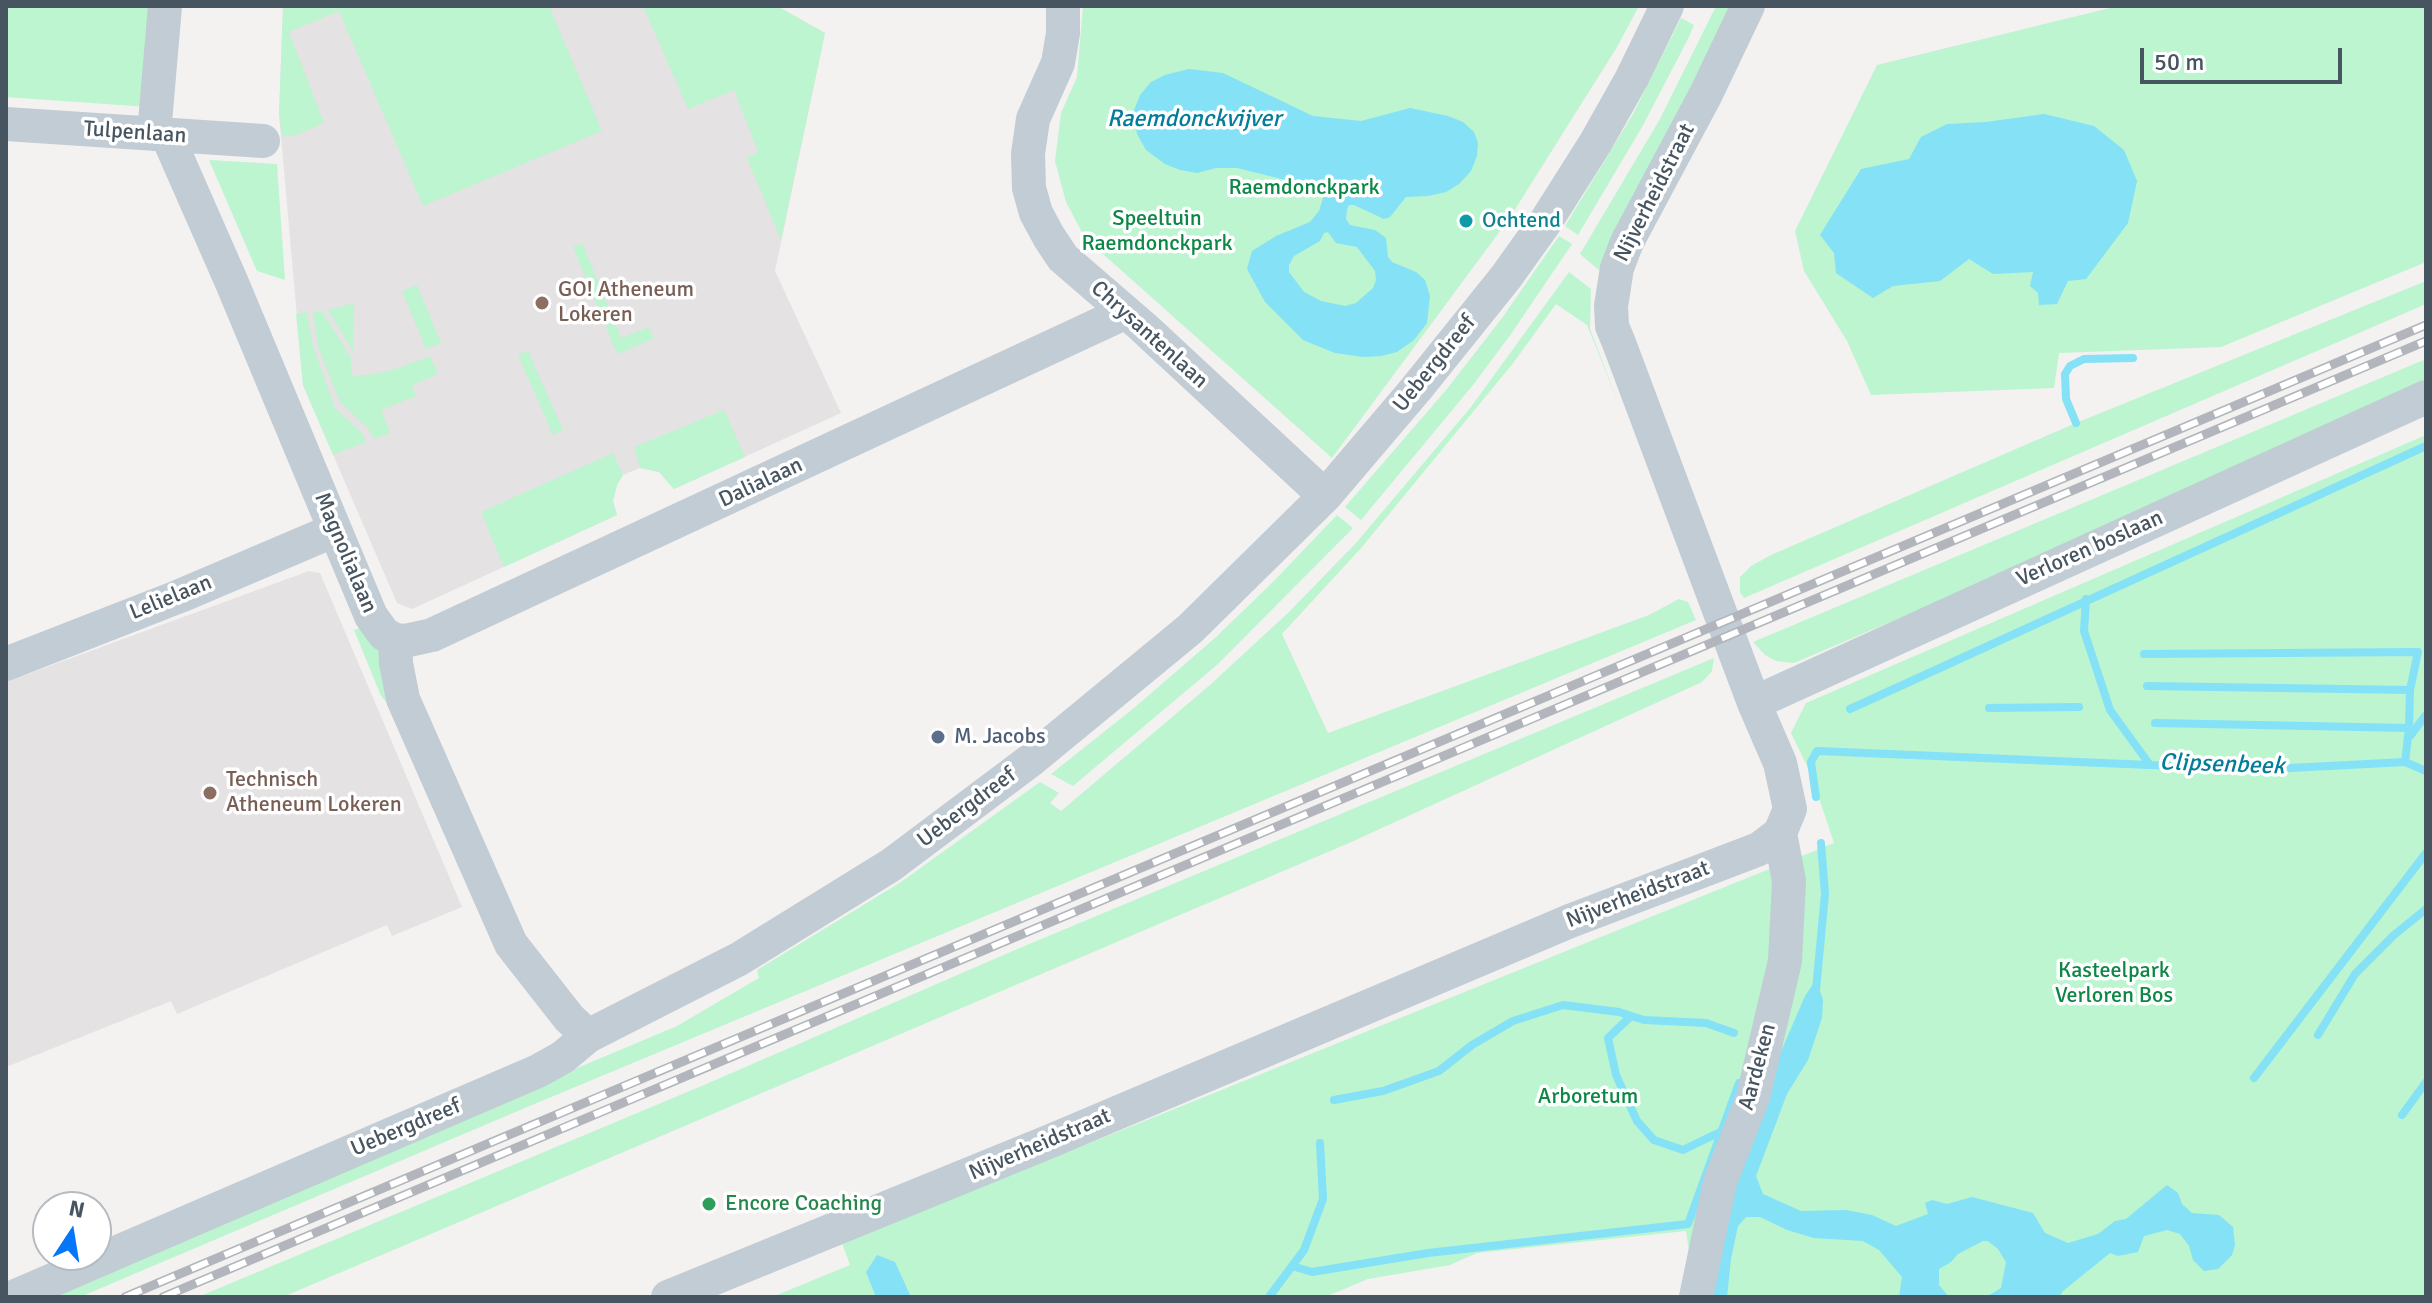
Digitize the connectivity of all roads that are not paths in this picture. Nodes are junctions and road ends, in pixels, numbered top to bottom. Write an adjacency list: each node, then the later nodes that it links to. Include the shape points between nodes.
1 (165, 6): 6 (street)
2 (1063, 6): 8 (street, Chrysantenlaan, via 1058,63 1033,119 1029,188 1036,213 1063,258)
3 (1667, 6): 10 (street, Uebergdreef, via 1596,142 1538,232)
4 (1748, 6): 14 (street, Nijverheidstraat, via 1627,242 1611,306 1612,326)
5 (6, 124): 6 (street, Tulpenlaan)
6 (161, 135): 7 (street, Tulpenlaan); 11 (street, Magnolialaan, via 232,283)
7 (263, 141)
8 (1124, 313): 10 (street, Chrysantenlaan); 12 (street, Dalialaan, via 432,635)
9 (2426, 397): 14 (street, Verloren boslaan)
10 (1325, 496): 16 (street, Uebergdreef, via 1190,629 1031,760 891,865 739,959)
11 (335, 530): 12 (street, Magnolialaan, via 371,616); 13 (street, Lelielaan)
12 (395, 640): 16 (street, via 403,699 511,944)
13 (6, 664)
14 (1754, 703): 15 (street, Nijverheidstraat, via 1780,763 1789,800)
15 (1780, 833): 18 (street, Nijverheidstraat, via 1759,849 1570,921); 19 (street, Aardeken, via 1789,881 1785,961 1753,1097 1720,1182)
16 (588, 1036): 17 (street, Uebergdreef, via 538,1071)
17 (13, 1297)
18 (668, 1297)
19 (1696, 1297)

